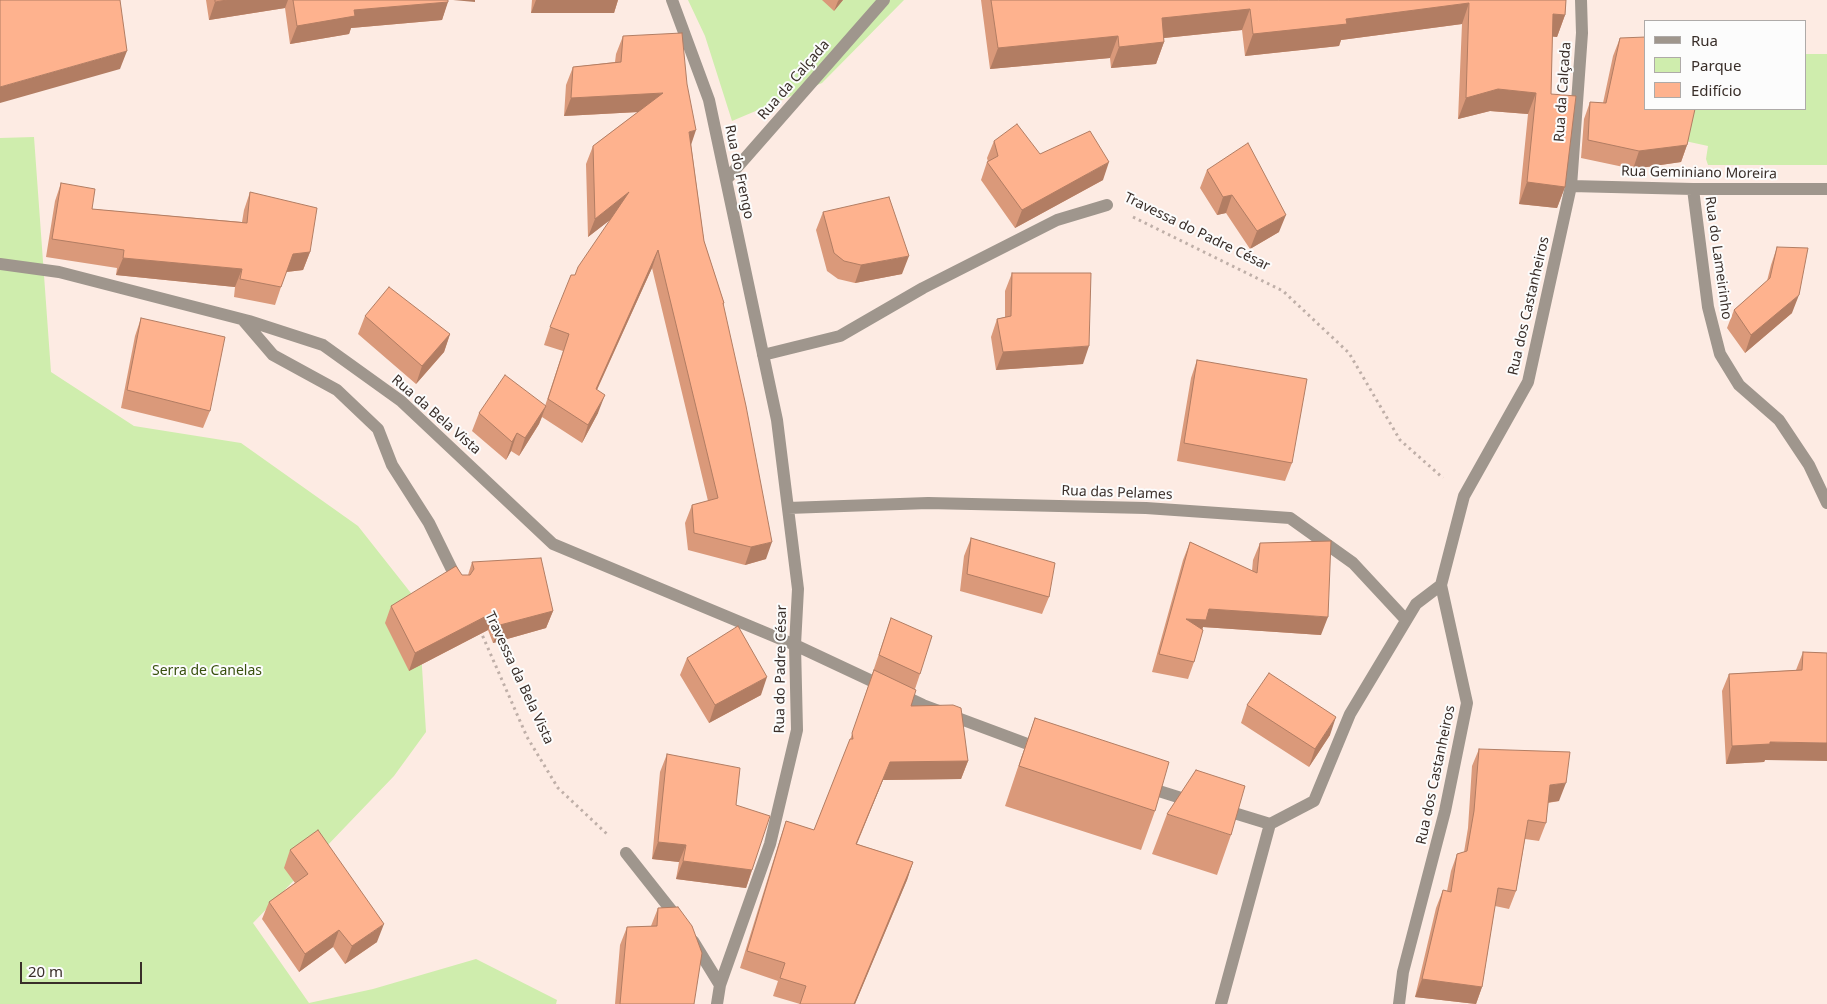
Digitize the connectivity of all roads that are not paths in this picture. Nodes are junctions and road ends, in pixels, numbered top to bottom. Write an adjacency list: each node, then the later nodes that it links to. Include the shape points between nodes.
1 (672, 0): 4 (street, Rua do Frengo, via 708,100)
2 (884, 0): 4 (street, Rua da Calçada)
3 (1581, 0): 5 (street, Rua da Calçada, via 1582,33)
4 (726, 180): 11 (street, Rua do Frengo)
5 (1571, 186): 6 (street, Rua Geminiano Moreira); 14 (street, Rua dos Castanheiros, via 1528,382 1464,496)
6 (1693, 189): 7 (street, Rua Geminiano Moreira); 12 (street, Rua do Lameirinho, via 1708,307 1720,354 1739,385 1779,420 1809,465)
7 (1827, 190)
8 (1107, 205): 11 (street, Travessa do Padre César, via 1057,220 923,288 840,336)
9 (0, 264): 10 (street, Rua da Bela Vista, via 59,272)
10 (243, 320): 15 (street, via 273,355 337,390 378,429 392,465 429,522); 17 (street, Rua da Bela Vista, via 323,345 393,395 553,544)
11 (763, 355): 13 (street, Rua do Padre César, via 777,420)
12 (1827, 503)
13 (788, 508): 16 (street, Rua das Pelames, via 928,504 1146,508 1290,518 1353,563); 17 (street, Rua do Padre César, via 798,589)
14 (1441, 585): 16 (street, via 1416,604); 25 (street, Rua dos Castanheiros, via 1467,703 1445,811 1403,972)
15 (460, 586)
16 (1406, 620): 20 (street, via 1350,714 1314,801)
17 (795, 645): 18 (street, Rua da Bela Vista, via 923,705); 22 (street, Rua do Padre César, via 797,730 770,844)
18 (1051, 753)
19 (1134, 784): 20 (street)
20 (1270, 824): 24 (street)
21 (626, 854): 22 (street, via 682,924)
22 (720, 984): 23 (street, Rua do Padre César)
23 (717, 1004)
24 (1221, 1004)
25 (1399, 1004)

